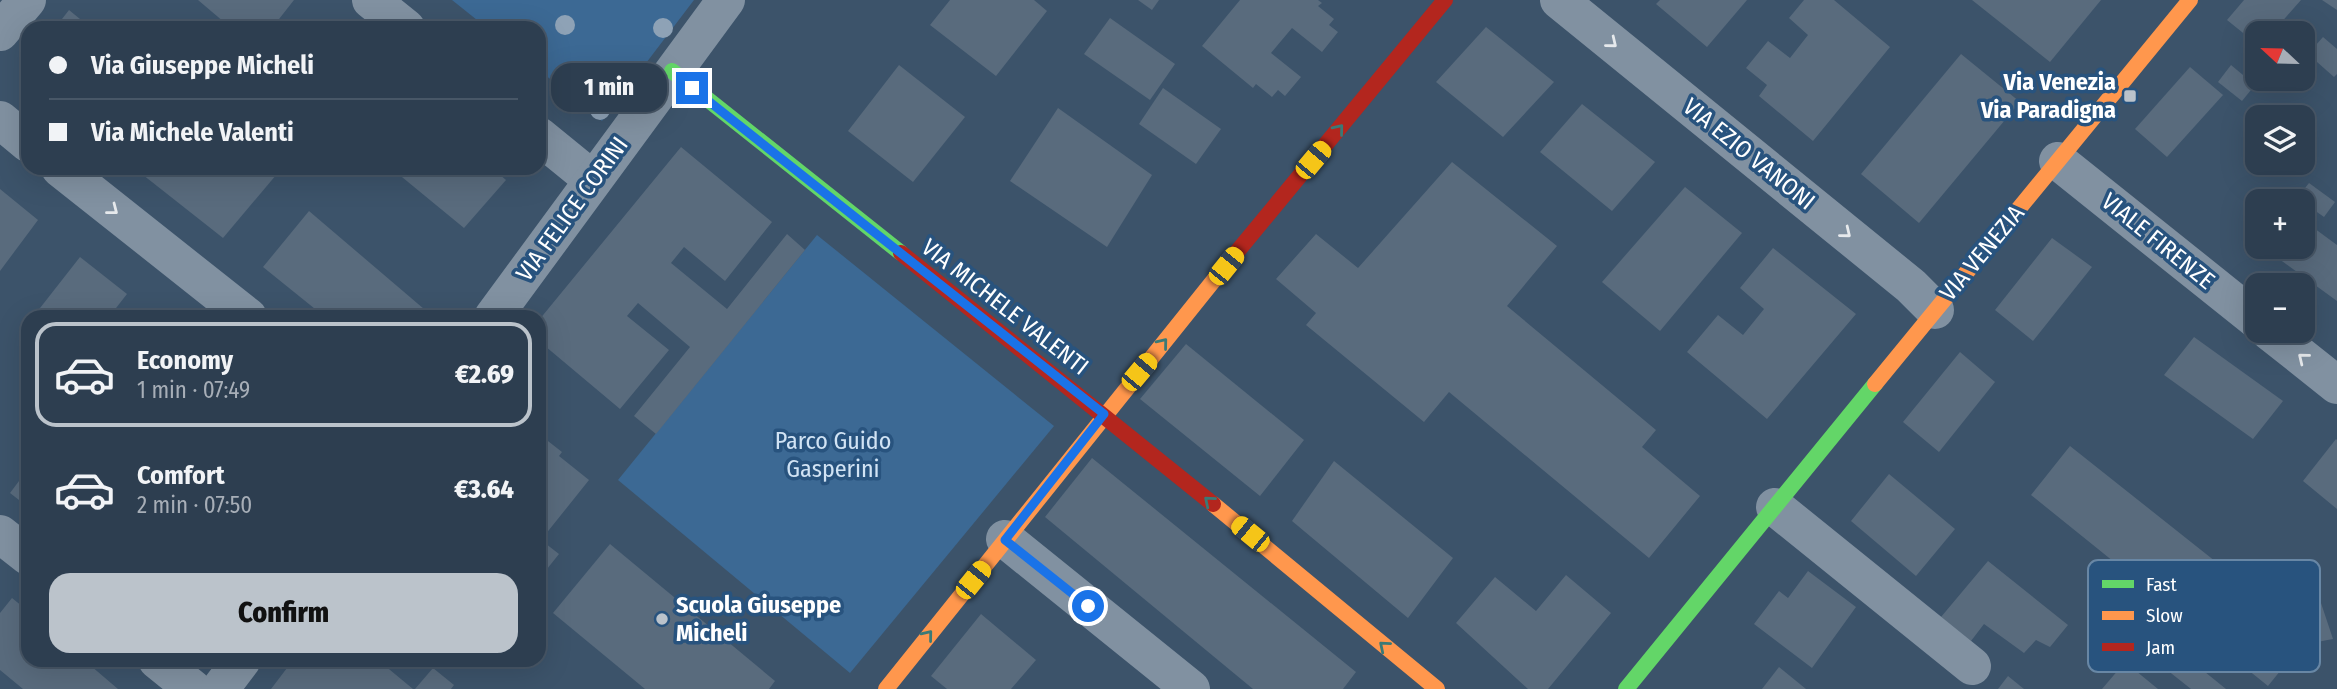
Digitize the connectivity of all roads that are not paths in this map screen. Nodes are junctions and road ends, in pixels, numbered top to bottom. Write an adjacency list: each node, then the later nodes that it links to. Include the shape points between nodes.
1 (27, 0): 8 (street)
2 (371, 0): 7 (street)
3 (726, 0): 9 (street, VIA FELICE CORINI)
4 (1445, 0): 22 (street, one-way to 4)
5 (1559, 0): 18 (street, VIA EZIO VANONI, one-way to 18)
6 (2190, 0): 13 (street, VIA VENEZIA)
7 (397, 21)
8 (0, 32)
9 (672, 71): 15 (street, VIA FELICE CORINI); 22 (street, VIA MICHELE VALENTI)
10 (0, 120): 11 (street)
11 (21, 137)
12 (546, 142): 15 (street)
13 (2058, 161): 18 (street, VIA VENEZIA); 19 (street, VIALE FIRENZE)
14 (69, 175): 16 (street, one-way to 16)
15 (593, 180): 17 (street, VIA FELICE CORINI)
16 (238, 310)
17 (498, 310)
18 (1935, 310): 23 (street, VIA VENEZIA)
19 (2245, 311)
20 (2284, 343): 21 (street, one-way to 20)
21 (2337, 385)
22 (1104, 414): 25 (street); 35 (street, VIA MICHELE VALENTI, one-way to 22)
23 (1775, 507): 27 (street); 30 (street, VIA VENEZIA)
24 (0, 534): 26 (street)
25 (1005, 540): 33 (street, one-way to 25); 34 (street)
26 (21, 550)
27 (1972, 666)
28 (166, 667): 31 (street)
29 (237, 667): 32 (street)
30 (1631, 687)
31 (193, 689)
32 (220, 689)
33 (886, 689)
34 (1191, 689)
35 (1437, 689)

